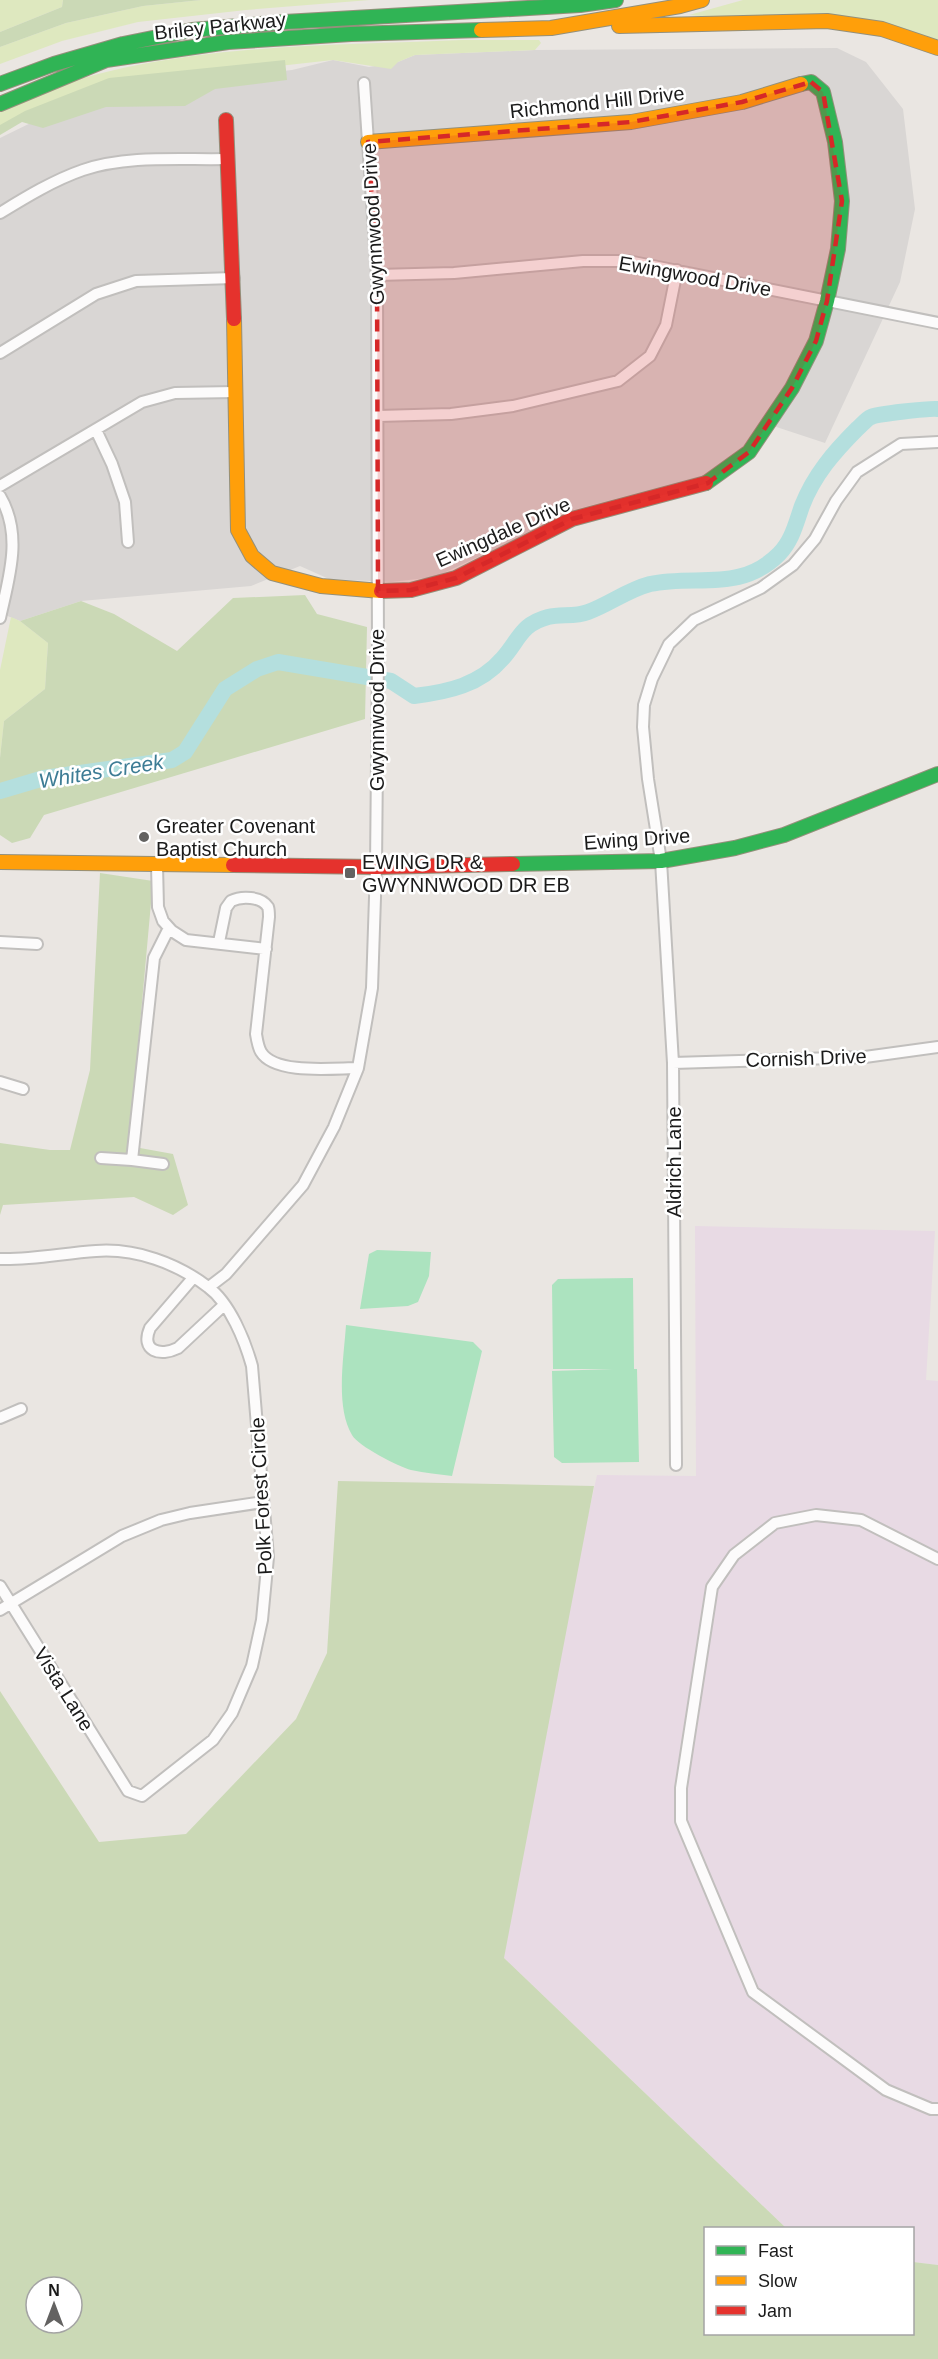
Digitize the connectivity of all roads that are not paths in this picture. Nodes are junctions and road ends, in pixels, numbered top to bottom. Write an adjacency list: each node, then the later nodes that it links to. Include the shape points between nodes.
1 (601, 0): 4 (main road)
2 (616, 0): 4 (main road, Briley Parkway)
3 (702, 0): 5 (main road, Briley Parkway)
4 (580, 5): 8 (main road, Briley Parkway, via 192,30 64,61)
5 (551, 28): 6 (main road, via 827,21 882,29); 10 (main road, Briley Parkway, via 228,42 106,60)
6 (938, 48)
7 (364, 83): 12 (street, Gwynnwood Drive)
8 (0, 84)
9 (823, 92): 12 (main road, Richmond Hill Drive, via 811,82 742,102 631,122); 18 (main road, Ewingdale Drive, via 836,142 842,201 838,249)
10 (0, 104)
11 (226, 120): 13 (main road, Ewingdale Drive)
12 (368, 142): 16 (street, Gwynnwood Drive)
13 (227, 159): 14 (street, via 135,161 83,170); 17 (main road, Ewingdale Drive)
14 (0, 213)
15 (677, 270): 16 (street, Ewingwood Drive, via 628,261 583,261 454,273); 18 (street, Ewingwood Drive); 22 (street, via 666,325 650,356 618,381 513,406 451,414)
16 (377, 275): 22 (street, Gwynnwood Drive)
17 (234, 278): 20 (street, via 136,281 96,294); 21 (main road, Ewingdale Drive)
18 (827, 301): 19 (street, Ewingwood Drive); 28 (main road, Ewingdale Drive, via 816,341 792,388 749,452 708,483 572,519 456,578 411,590)
19 (938, 323)
20 (0, 354)
21 (235, 392): 23 (street, via 175,393 142,402); 28 (main road, Ewingdale Drive, via 238,530 252,556 272,573 321,586)
22 (378, 416): 28 (street, Gwynnwood Drive)
23 (96, 430): 25 (street); 27 (street, via 125,502)
24 (938, 442): 31 (street, Aldrich Lane, via 901,444 856,472 815,539 793,565 761,588 694,620 669,644 652,679 644,705 643,727)
25 (0, 486)
26 (0, 495): 29 (street, via 13,536 12,566)
27 (128, 542)
28 (378, 591): 34 (street, Gwynnwood Drive)
29 (0, 618)
30 (938, 774): 31 (main road, Ewing Drive, via 784,835)
31 (661, 861): 34 (main road, Ewing Drive); 41 (street, Aldrich Lane)
32 (0, 862): 33 (main road, Ewing Drive)
33 (157, 865): 34 (main road, Ewing Drive); 35 (street, via 158,907)
34 (376, 867): 42 (street, Gwynnwood Drive, via 372,988)
35 (169, 928): 37 (street, via 186,940); 46 (street, via 154,958)
36 (0, 942): 38 (street)
37 (219, 942): 39 (street); 39 (street, via 226,908 231,901 247,897 268,907)
38 (37, 944)
39 (266, 949): 42 (street, via 256,1034 260,1051 267,1059 291,1068)
40 (938, 1047): 41 (street, Cornish Drive, via 865,1057)
41 (674, 1063): 54 (street, Aldrich Lane)
42 (358, 1068): 50 (street, Gwynnwood Drive, via 303,1185 226,1274)
43 (0, 1082): 44 (street)
44 (23, 1089)
45 (101, 1158): 46 (street)
46 (132, 1160): 47 (street)
47 (163, 1164)
48 (0, 1258): 49 (street, Polk Forest Circle, via 27,1260 98,1251 134,1253)
49 (193, 1278): 50 (street, Polk Forest Circle); 51 (street, via 150,1328 146,1336 152,1349 169,1353 178,1348)
50 (209, 1287): 51 (street, Polk Forest Circle)
51 (224, 1305): 55 (street, Polk Forest Circle, via 244,1339 252,1366)
52 (21, 1409): 53 (street)
53 (0, 1418)
54 (676, 1465)
55 (263, 1502): 58 (street, via 161,1520 122,1536); 60 (street, Polk Forest Circle, via 268,1557 262,1620 252,1666 232,1713 213,1740 142,1796)
56 (938, 1559): 61 (street, via 861,1520 816,1515 775,1523 734,1555 712,1587 681,1788 681,1821 753,1992 886,2090)
57 (0, 1586): 58 (street, Vista Lane)
58 (10, 1603): 59 (street); 60 (street, Vista Lane)
59 (0, 1610)
60 (128, 1791)
61 (938, 2109)

